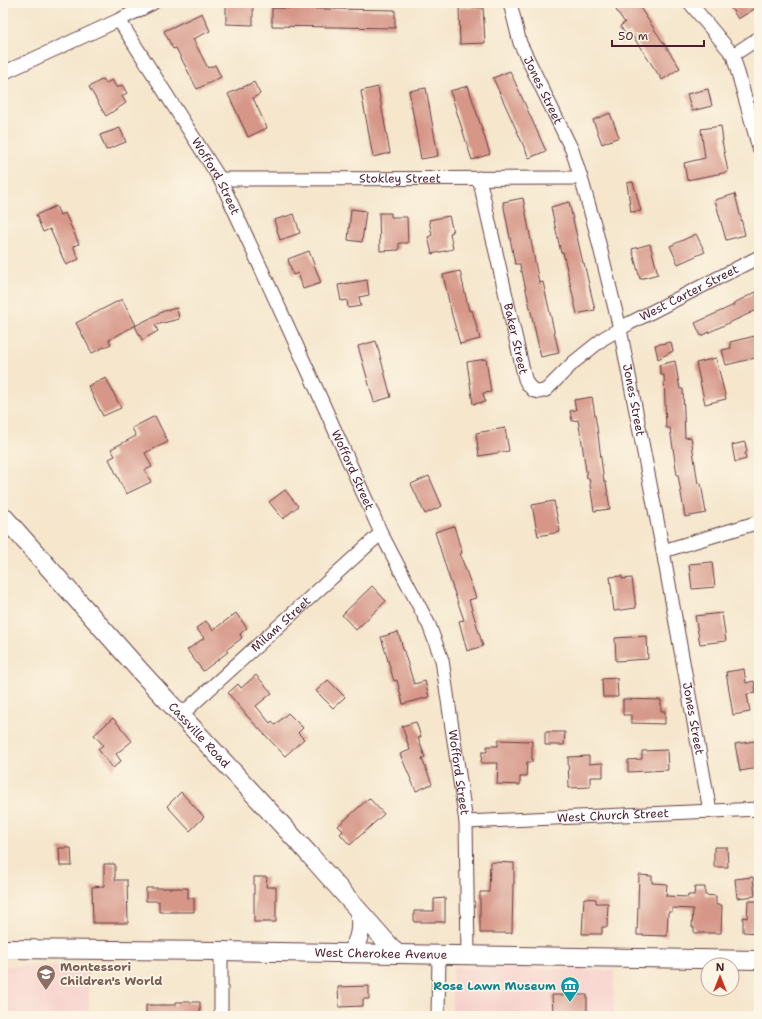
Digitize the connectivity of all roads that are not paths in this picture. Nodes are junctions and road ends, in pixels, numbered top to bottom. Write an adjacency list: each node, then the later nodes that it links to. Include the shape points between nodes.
1 (153, 3): 4 (street)
2 (510, 3): 10 (street, Jones Street, via 520,43 572,150)
3 (690, 3): 6 (street)
4 (119, 20): 7 (street); 11 (street, Wofford Street)
5 (759, 38): 6 (street)
6 (733, 55): 8 (street)
7 (3, 73)
8 (759, 148)
9 (479, 178): 10 (street, Stokley Street); 11 (street, Stokley Street); 13 (street, Baker Street, via 528,385 534,391 546,390 574,362 604,338)
10 (581, 178): 13 (street, Jones Street)
11 (220, 179): 16 (street, Wofford Street)
12 (759, 258): 13 (street, West Carter Street)
13 (620, 329): 17 (street, Jones Street)
14 (3, 516): 18 (main road, Cassville Road)
15 (759, 522): 17 (street)
16 (381, 533): 18 (street, Milam Street); 21 (street, Wofford Street, via 429,625 442,660)
17 (663, 551): 20 (street, Jones Street)
18 (181, 715): 22 (main road, Cassville Road)
19 (759, 809): 20 (street, West Church Street)
20 (710, 811): 21 (street, West Church Street)
21 (466, 822): 28 (street, Wofford Street)
22 (359, 912): 25 (main road, via 359,936); 26 (main road, Cassville Road)
23 (3, 949): 24 (main road, West Cherokee Avenue)
24 (221, 951): 25 (main road, West Cherokee Avenue); 30 (street)
25 (350, 953): 26 (main road, West Cherokee Avenue)
26 (397, 954): 27 (main road, West Cherokee Avenue)
27 (439, 955): 28 (main road, West Cherokee Avenue); 31 (street)
28 (468, 955): 29 (main road, West Cherokee Avenue)
29 (759, 960)
30 (221, 1016)
31 (438, 1016)

